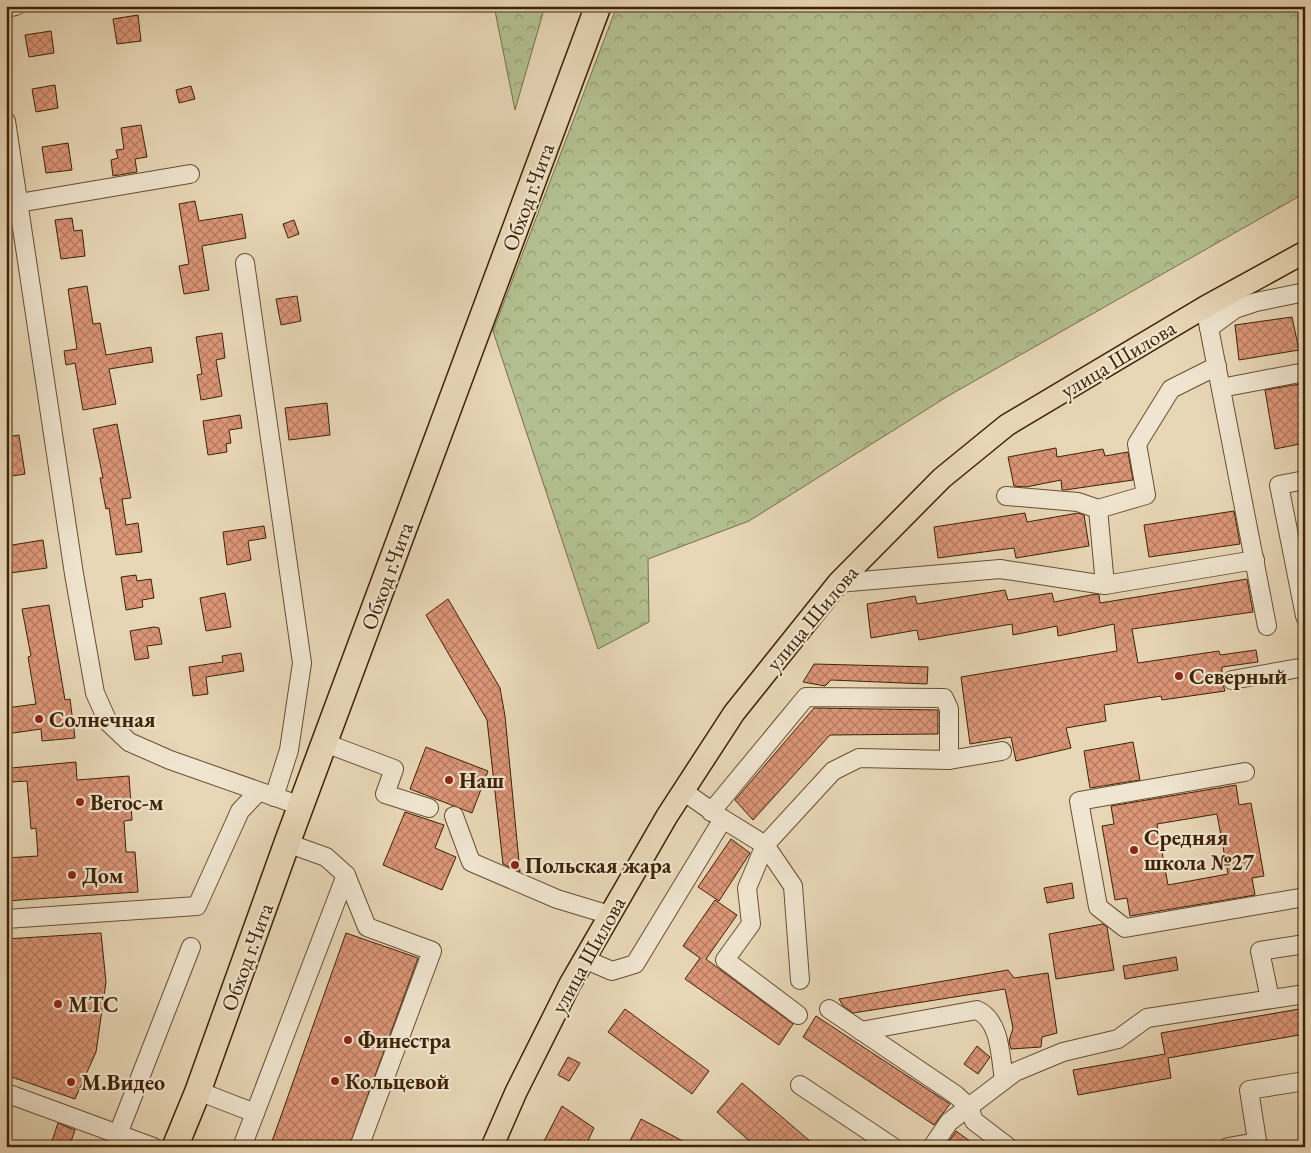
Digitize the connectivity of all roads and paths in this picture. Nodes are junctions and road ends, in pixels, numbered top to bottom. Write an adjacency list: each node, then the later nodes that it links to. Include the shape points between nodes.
1 (16, 6): 3 (street)
2 (598, 6): 25 (highway, Обход г.Чита)
3 (6, 8)
4 (6, 121): 6 (street)
5 (190, 174): 6 (street)
6 (12, 205): 30 (street, via 95,693 108,722 129,742)
7 (1304, 257): 10 (main road, улица Шилова)
8 (245, 262): 31 (street, via 302,663 289,750)
9 (1305, 292): 10 (street, via 1256,302)
10 (1207, 318): 11 (street); 19 (main road, улица Шилова, via 1007,425 942,478)
11 (1217, 366): 13 (street); 16 (street, via 1171,389 1138,444 1146,495)
12 (1305, 372): 13 (street)
13 (1221, 388): 18 (street)
14 (1305, 480): 17 (street, via 1280,485)
15 (1006, 496): 16 (street, via 1078,502)
16 (1098, 509): 20 (street)
17 (1298, 544): 21 (street)
18 (1255, 560): 20 (street); 22 (street)
19 (838, 583): 20 (street, via 1000,569); 29 (main road, улица Шилова, via 734,713)
20 (1105, 585)
21 (1305, 616)
22 (1267, 626)
23 (1305, 667): 24 (street)
24 (1232, 680)
25 (324, 743): 32 (highway, Обход г.Чита); 33 (street, via 394,770 385,794)
26 (1002, 751): 27 (street)
27 (949, 760): 35 (street, via 949,709 944,698 806,697); 37 (street, via 860,758 832,771)
28 (1245, 772): 39 (street, via 1079,801 1098,907 1126,928)
29 (683, 791): 35 (street); 40 (main road, улица Шилова)
30 (258, 792): 31 (street); 41 (street, via 240,811 197,906)
31 (274, 797): 32 (street)
32 (301, 806): 36 (highway, Обход г.Чита)
33 (429, 808)
34 (454, 816): 40 (street, via 470,862 557,899)
35 (717, 816): 37 (street); 44 (street, via 635,964 612,971)
36 (287, 843): 38 (street, via 326,857); 54 (highway, Обход г.Чита)
37 (765, 844): 45 (street, via 793,886); 49 (street, via 747,888 750,924 725,960)
38 (346, 875): 57 (street); 63 (street, via 367,927 432,951)
39 (1305, 898)
40 (610, 915): 44 (main road, улица Шилова)
41 (6, 919)
42 (1305, 944): 47 (street, via 1260,951)
43 (191, 947): 58 (street)
44 (584, 958): 64 (main road, улица Шилова)
45 (800, 980)
46 (1305, 994): 47 (street)
47 (1270, 999): 51 (street, via 1147,1018 1118,1039 1063,1052 1014,1072)
48 (829, 1009): 50 (street)
49 (798, 1015)
50 (861, 1031): 51 (street, via 977,1010 988,1014 996,1032); 56 (street)
51 (1004, 1080): 56 (street)
52 (1305, 1081): 59 (street, via 1249,1090)
53 (800, 1085): 65 (street)
54 (198, 1092): 57 (street); 61 (highway, Обход г.Чита)
55 (6, 1093): 58 (street)
56 (969, 1107): 66 (street, via 949,1122); 67 (street, via 974,1121)
57 (255, 1113): 62 (street)
58 (118, 1134): 60 (street)
59 (1258, 1144): 68 (street)
60 (153, 1147)
61 (175, 1147)
62 (242, 1147)
63 (359, 1147)
64 (492, 1147)
65 (894, 1147)
66 (932, 1147)
67 (1008, 1147)
68 (1228, 1147)

